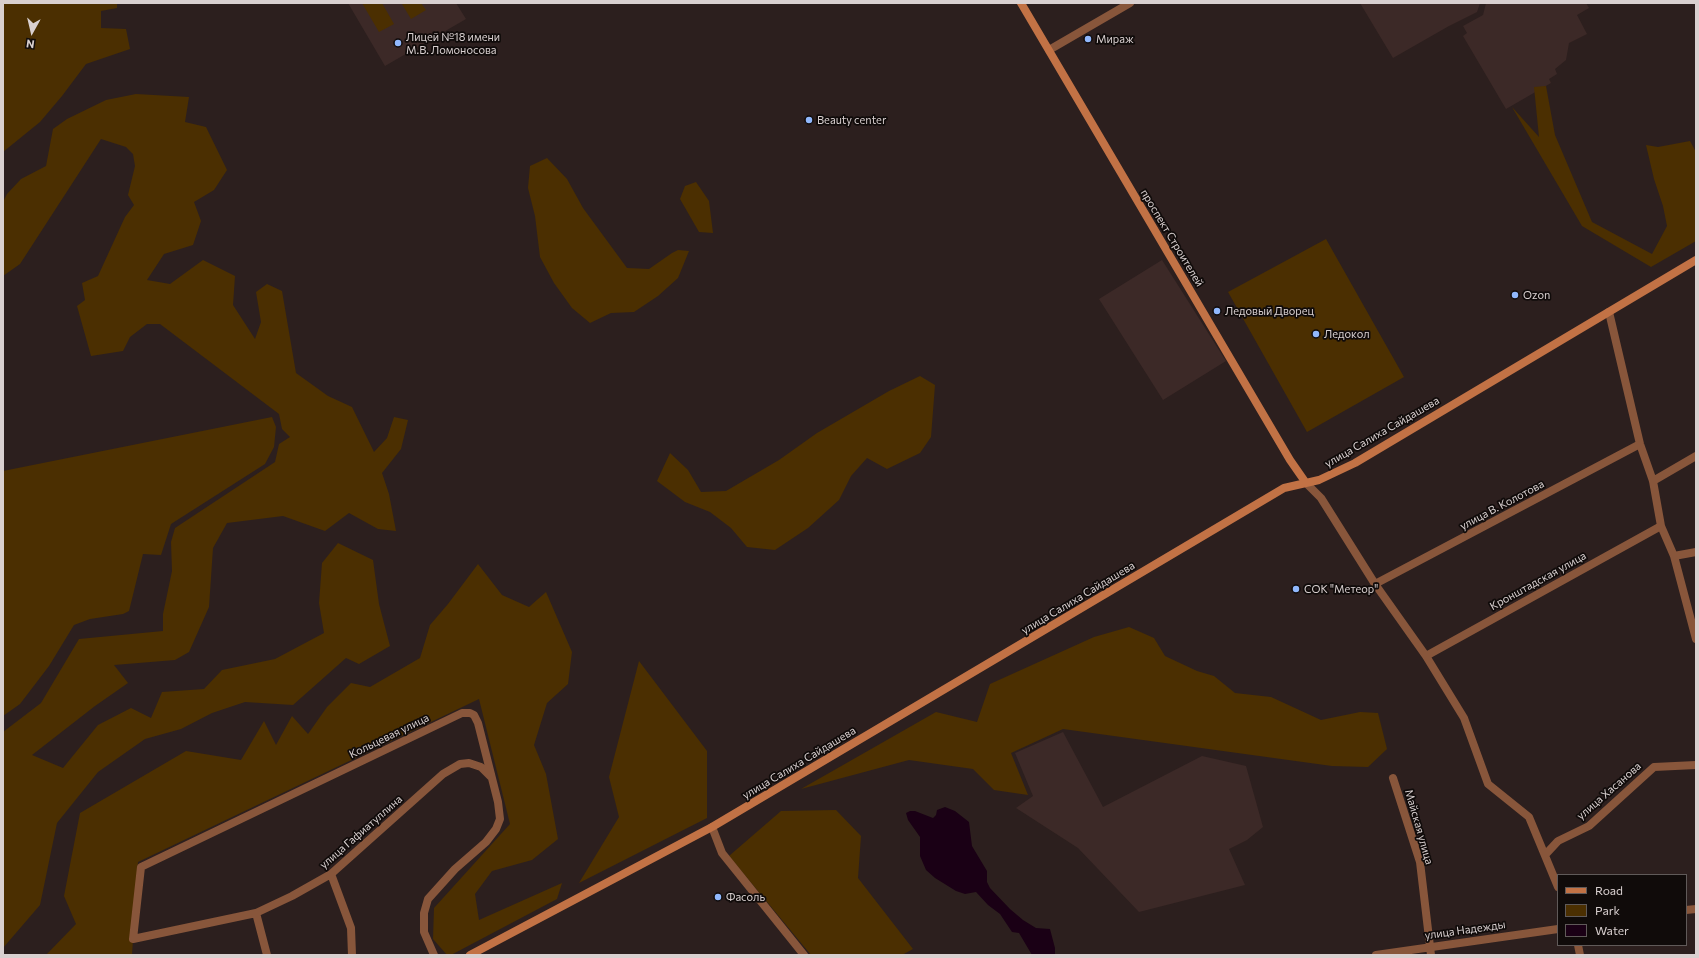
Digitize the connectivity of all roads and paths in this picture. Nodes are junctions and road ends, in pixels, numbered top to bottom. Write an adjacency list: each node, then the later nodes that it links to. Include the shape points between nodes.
1 (1021, 3): 3 (street, проспект Строителей)
2 (1130, 3): 3 (street)
3 (1049, 50): 9 (street, проспект Строителей, via 1290,460)
4 (1696, 260): 5 (street, улица Салиха Сайдашева)
5 (1609, 312): 6 (street); 9 (street, улица Салиха Сайдашева, via 1355,463)
6 (1640, 444): 8 (street); 13 (street, улица В. Колотова)
7 (1696, 456): 8 (street)
8 (1653, 481): 10 (street)
9 (1306, 483): 13 (street, via 1321,498); 19 (street, улица Салиха Сайдашева, via 1284,488)
10 (1661, 526): 12 (street); 15 (street, Кронштадская улица)
11 (1696, 552): 12 (street)
12 (1674, 556): 14 (street)
13 (1375, 584): 15 (street)
14 (1696, 639)
15 (1426, 656): 20 (street, via 1464,718 1488,784 1528,817)
16 (1696, 765): 20 (street, улица Хасанова, via 1654,767 1589,826 1558,841)
17 (491, 777): 21 (street, улица Гафиатуллина, via 481,767 469,763 460,764 443,774); 25 (street, Кольцевая улица, via 478,723 474,715 462,713 141,867 133,939); 29 (street, Кольцевая улица, via 500,819 496,829 486,842 454,869 428,899 424,913 424,932)
18 (1393, 778): 26 (street, Майская улица, via 1420,862)
19 (712, 827): 30 (street, улица Салиха Сайдашева); 31 (street, via 722,853)
20 (1545, 855): 22 (street)
21 (331, 874): 23 (street, улица Гафиатуллина); 28 (street, via 351,928)
22 (1557, 885)
23 (256, 912): 25 (street, улица Гафиатуллина); 27 (street)
24 (1557, 929): 26 (street, улица Надежды)
25 (142, 938)
26 (1429, 946): 32 (street, улица Надежды); 33 (street, Майская улица)
27 (267, 955)
28 (352, 955)
29 (434, 955)
30 (470, 955)
31 (804, 955)
32 (1376, 955)
33 (1430, 955)

